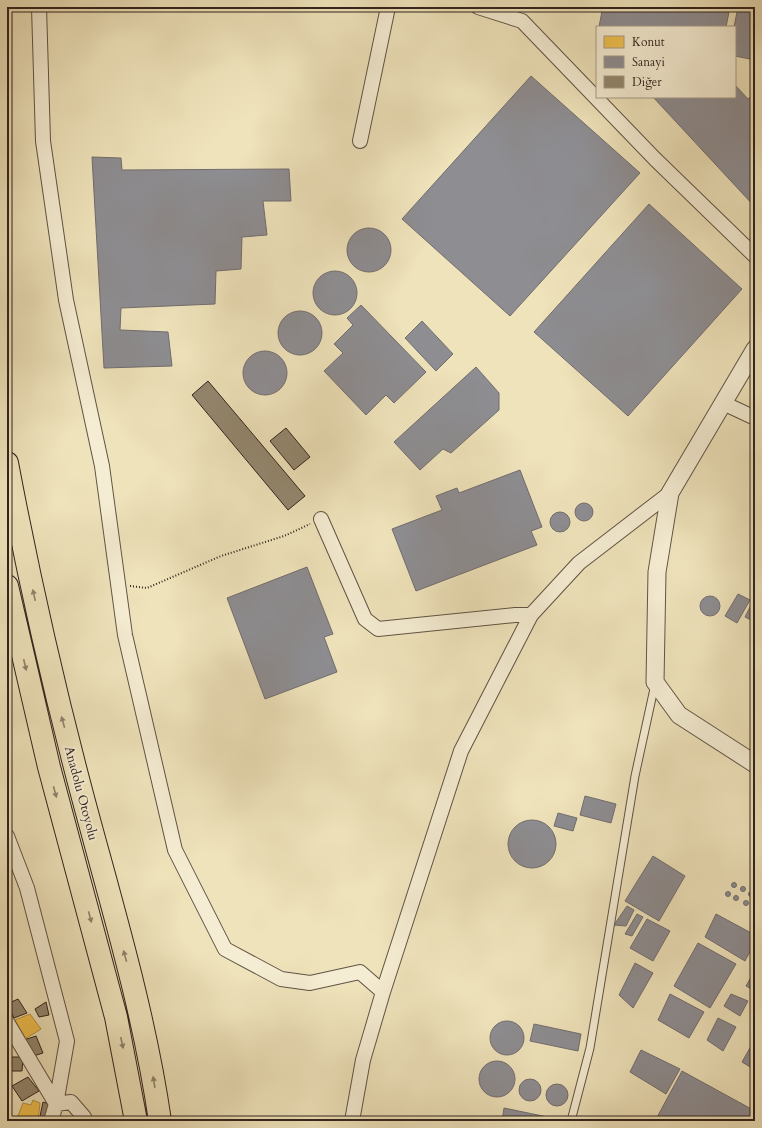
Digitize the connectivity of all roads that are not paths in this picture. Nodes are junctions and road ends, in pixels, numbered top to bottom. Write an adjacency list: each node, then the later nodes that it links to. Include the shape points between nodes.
1 (39, 7): 21 (street, via 43,141 66,300 102,466 125,635 175,850 225,949 281,979 310,983 360,972)
2 (388, 7): 6 (street)
3 (478, 7): 4 (street, via 522,20)
4 (596, 98)
5 (596, 98): 7 (street, via 655,160)
6 (360, 141)
7 (755, 256)
8 (755, 349): 9 (street)
9 (723, 403): 10 (street); 12 (street)
10 (755, 418)
11 (7, 463): 27 (highway, Anadolu Otoyolu, one-way to 11, via 154,1078 136,996 57,700)
12 (670, 494): 16 (street, via 579,563); 18 (street, via 657,572)
13 (321, 519): 16 (street, via 365,619 378,630)
14 (7, 586): 17 (highway, Anadolu Otoyolu)
15 (7, 615): 17 (highway)
16 (531, 615): 21 (street, via 461,751)
17 (18, 640): 26 (highway, Anadolu Otoyolu, one-way to 26, via 116,1017)
18 (655, 682): 19 (street, via 678,715); 29 (lane, via 634,784 590,1048)
19 (755, 764)
20 (7, 836): 23 (street, via 27,888 67,1040)
21 (383, 992): 28 (street, via 363,1060)
22 (7, 1022): 23 (street)
23 (56, 1104): 24 (street); 25 (street, via 71,1102 84,1117)
24 (51, 1121)
25 (83, 1121)
26 (136, 1121)
27 (160, 1121)
28 (352, 1121)
29 (571, 1121)

